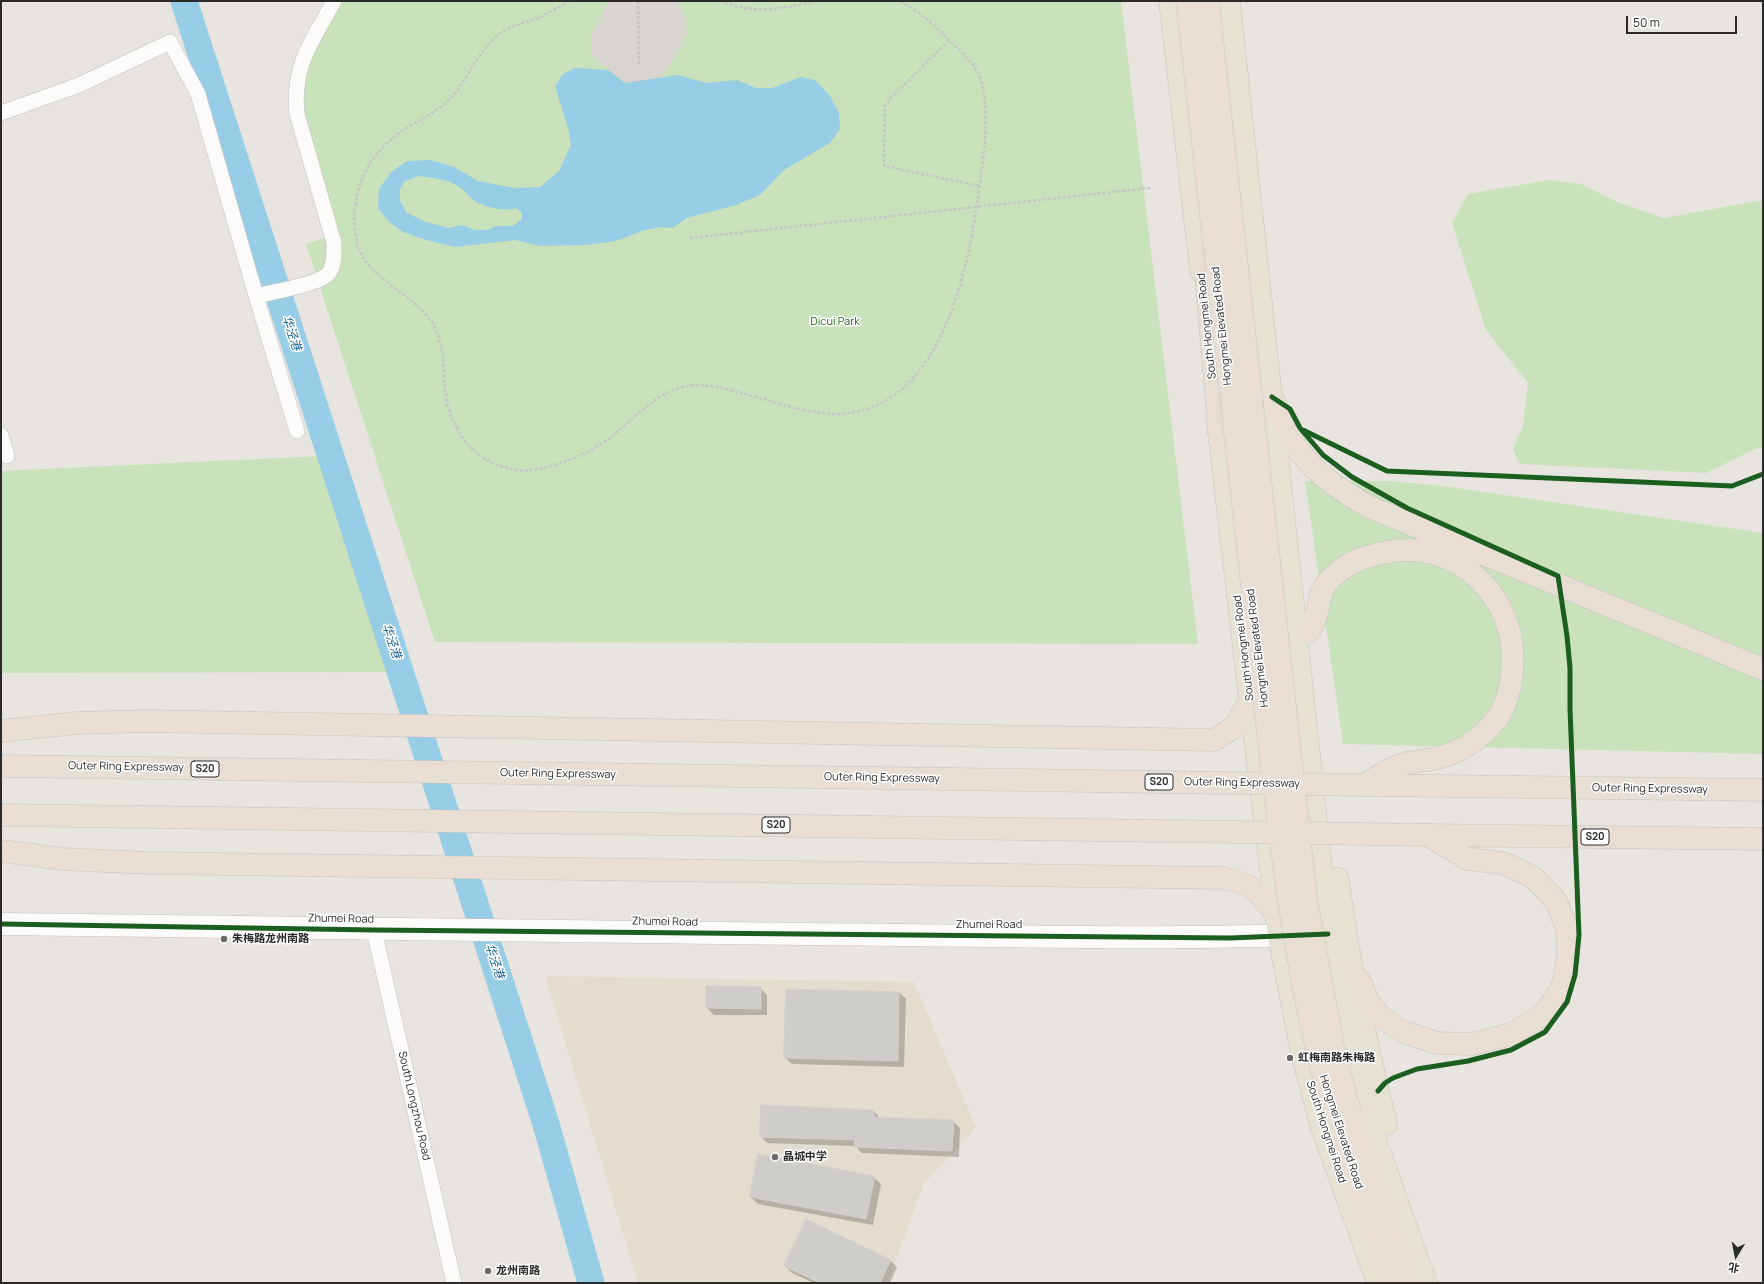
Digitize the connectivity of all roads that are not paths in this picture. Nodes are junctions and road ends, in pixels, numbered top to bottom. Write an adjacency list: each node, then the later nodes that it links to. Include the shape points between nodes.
1 (334, 1): 8 (street, via 302,61 295,97 297,114 334,243 334,262 327,275 309,283)
2 (1170, 1): 12 (main road, South Hongmei Road)
3 (1178, 1): 12 (highway, via 1197,176)
4 (1187, 1): 33 (highway, Hongmei Elevated Road, bridge, via 1288,903 1324,1083)
5 (1208, 1): 34 (highway, Hongmei Elevated Road, bridge, via 1306,899 1342,1082)
6 (1229, 1): 9 (main road)
7 (1, 113): 8 (street, via 79,85 170,42 198,94)
8 (256, 296): 10 (street)
9 (1272, 398): 13 (main road); 16 (highway, via 1290,438 1310,464 1334,486 1369,507)
10 (297, 431)
11 (1, 435): 14 (street)
12 (1220, 442): 17 (main road, South Hongmei Road)
13 (1277, 445): 15 (main road, via 1285,461 1290,486); 29 (main road)
14 (7, 456)
15 (1308, 632): 20 (highway, via 1317,616 1318,601 1326,584 1340,570 1363,557 1397,549 1430,552 1467,568 1491,590 1508,622 1514,656 1510,688 1496,721 1470,745 1438,758 1400,765); 30 (main road, via 1343,924)
16 (1763, 669)
17 (1250, 700): 18 (highway, via 1236,726 1214,740 111,722); 27 (main road, South Hongmei Road)
18 (1, 731)
19 (1, 766): 20 (highway, Outer Ring Expressway / S20, bridge)
20 (1364, 785): 21 (highway, Outer Ring Expressway / S20)
21 (1763, 790)
22 (1, 814): 23 (highway, S20, bridge)
23 (1427, 835): 24 (highway, S20); 30 (highway, via 1468,859 1503,863 1533,877 1556,901 1567,929 1568,958 1562,988 1543,1014 1512,1034 1472,1044 1437,1042 1403,1032 1382,1018 1367,1000 1362,985)
24 (1763, 839)
25 (1, 851): 27 (highway, via 111,862 1224,878 1246,884 1264,898)
26 (1, 924): 28 (street, Zhumei Road)
27 (1278, 927): 28 (street, Zhumei Road, via 1230,938); 29 (street, Zhumei Road); 32 (main road, South Hongmei Road, via 1302,1054 1322,1128)
28 (374, 930): 31 (street, South Longzhou Road)
29 (1328, 934): 35 (main road, via 1354,1062 1368,1115)
30 (1353, 973): 36 (main road, via 1389,1137)
31 (454, 1283)
32 (1378, 1283)
33 (1391, 1283)
34 (1408, 1283)
35 (1426, 1283)
36 (1441, 1283)

